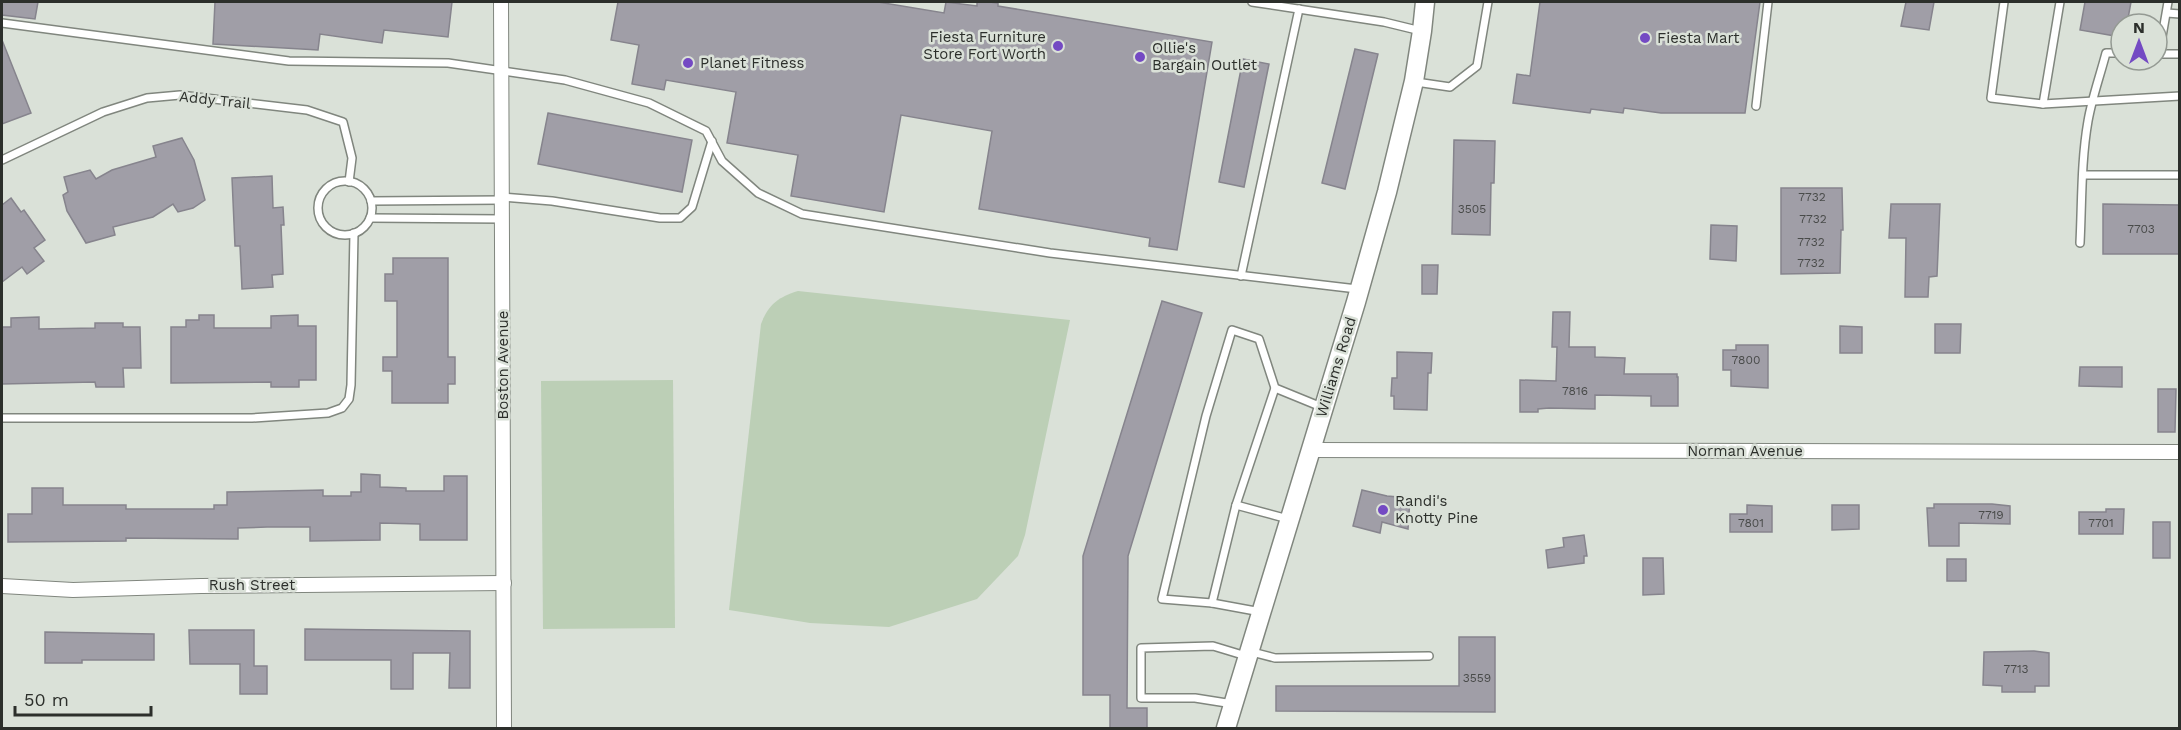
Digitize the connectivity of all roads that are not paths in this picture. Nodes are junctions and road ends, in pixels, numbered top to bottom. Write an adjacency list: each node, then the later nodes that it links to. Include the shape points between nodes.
1 (501, 2): 14 (street, Boston Avenue)
2 (1252, 2): 9 (lane)
3 (1425, 2): 12 (street, Williams Road)
4 (1488, 2): 15 (lane, via 1477,66 1450,87)
5 (1768, 2): 19 (lane)
6 (2004, 2): 18 (lane, via 1991,98)
7 (2060, 2): 18 (lane)
8 (2168, 2): 10 (lane)
9 (1299, 9): 12 (lane); 31 (lane)
10 (2166, 12)
11 (2, 23): 14 (lane, via 289,61 448,63)
12 (1422, 31): 15 (street, Williams Road)
13 (2109, 53): 17 (lane)
14 (501, 70): 20 (lane, via 565,80 649,103 706,131); 25 (street, Boston Avenue)
15 (1414, 81): 32 (street, Williams Road)
16 (2180, 96): 17 (lane)
17 (2093, 101): 18 (lane); 22 (lane)
18 (2043, 104)
19 (1756, 106)
20 (712, 141): 25 (lane, via 692,207 680,218); 31 (lane, via 722,161 758,193 802,214 1050,253)
21 (2, 160): 24 (lane, Addy Trail, via 103,112 147,98 180,95 308,110 343,122 352,158)
22 (2083, 175): 23 (lane); 30 (lane)
23 (2180, 175)
24 (349, 182): 26 (lane, via 364,189); 29 (lane, via 325,190 319,215 329,229 345,235)
25 (502, 198): 26 (lane); 28 (street, Boston Avenue)
26 (371, 201): 27 (lane)
27 (370, 218): 28 (lane); 29 (lane)
28 (502, 219): 40 (street, Boston Avenue)
29 (354, 233): 35 (lane, via 351,385 349,399 342,408 328,413 252,418)
30 (2080, 243)
31 (1241, 276): 32 (lane)
32 (1360, 290): 34 (street, Williams Road)
33 (1275, 388): 34 (lane); 38 (lane); 42 (lane, via 1259,339 1232,330 1206,416 1162,599)
34 (1324, 408): 36 (street, Williams Road)
35 (2, 418)
36 (1311, 450): 37 (street, Norman Avenue); 39 (street, Williams Road)
37 (2180, 452)
38 (1236, 505): 39 (lane); 42 (lane)
39 (1289, 519): 43 (street, Williams Road)
40 (504, 583): 41 (street, Rush Street, via 73,590); 47 (street, Boston Avenue)
41 (2, 585)
42 (1212, 603): 43 (lane)
43 (1261, 612): 44 (street, Williams Road)
44 (1248, 654): 45 (lane, via 1275,658); 46 (street, Williams Road); 46 (lane, via 1213,646 1141,648 1141,698 1195,698)
45 (1429, 656)
46 (1233, 704): 48 (street, Williams Road)
47 (504, 729)
48 (1226, 729)

